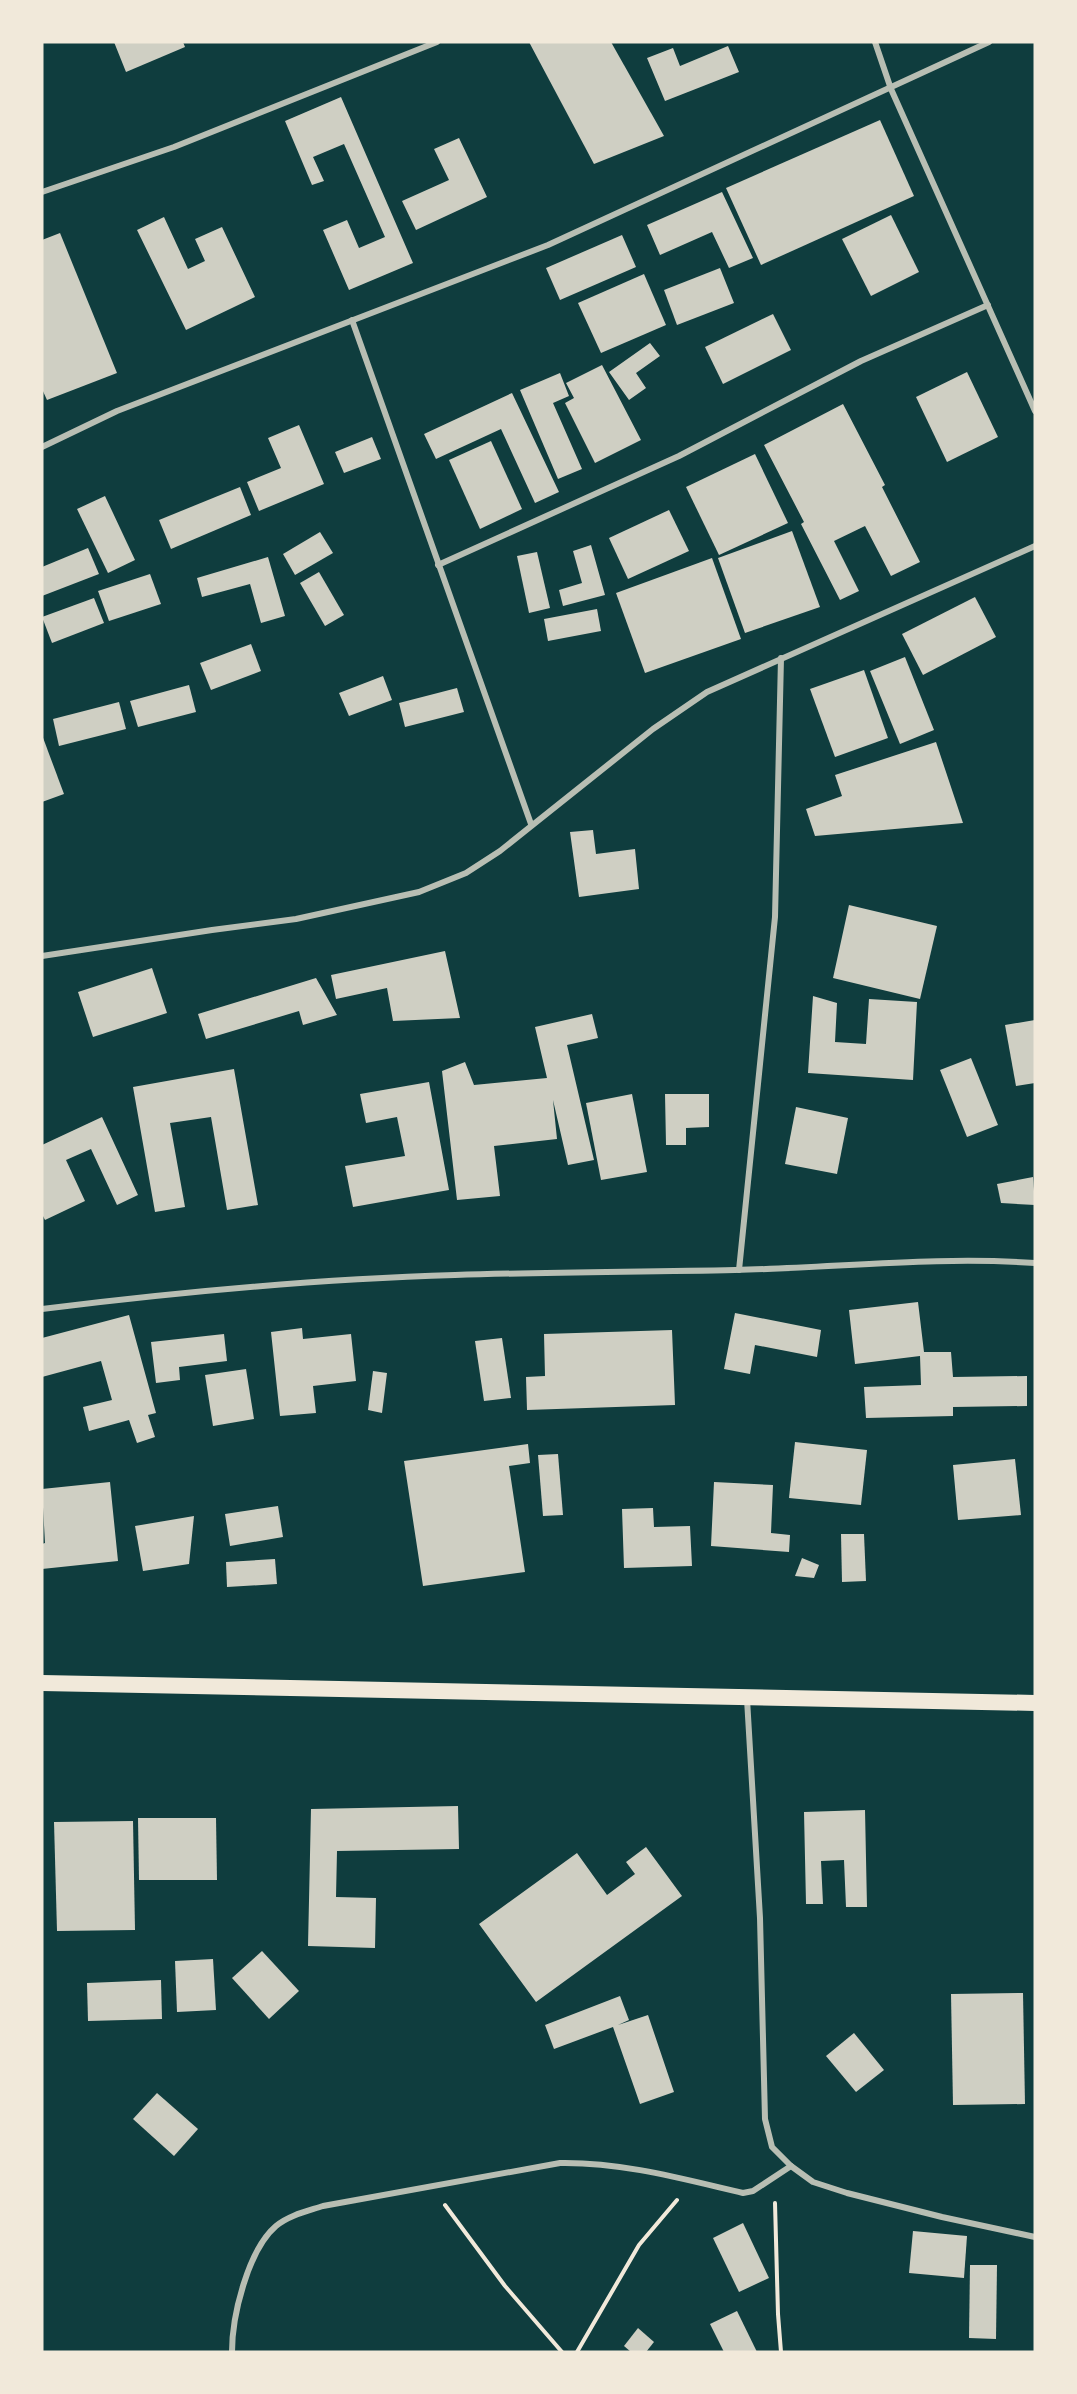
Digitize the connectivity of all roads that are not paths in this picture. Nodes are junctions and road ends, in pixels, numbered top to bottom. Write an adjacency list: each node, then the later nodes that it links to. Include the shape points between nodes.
1 (438, 42): 5 (street, via 174,147)
2 (875, 42): 4 (street)
3 (989, 42): 4 (street)
4 (891, 89): 6 (street); 7 (street, via 548,245)
5 (42, 192)
6 (988, 305): 8 (street); 11 (street, via 861,361 680,456)
7 (352, 320): 9 (street, via 117,411); 11 (street)
8 (1035, 411)
9 (42, 447)
10 (1035, 546): 12 (street)
11 (438, 565): 13 (street)
12 (781, 658): 13 (street, via 707,692 653,729); 16 (street, via 775,917)
13 (531, 825): 14 (street, via 466,873 418,892 296,919)
14 (42, 956)
15 (1035, 1263): 16 (street, via 996,1260)
16 (739, 1270): 17 (street, via 454,1275 295,1283)
17 (42, 1309)
18 (42, 1683): 19 (highway)
19 (747, 1697): 20 (highway); 21 (street, via 760,1918 765,2119 772,2147)
20 (1035, 1703)
21 (791, 2166): 22 (street, via 813,2182 847,2193); 23 (street, via 753,2191 743,2193 638,2170 568,2163 323,2206 275,2227 251,2263 232,2335)
22 (1035, 2236)
23 (232, 2352)

